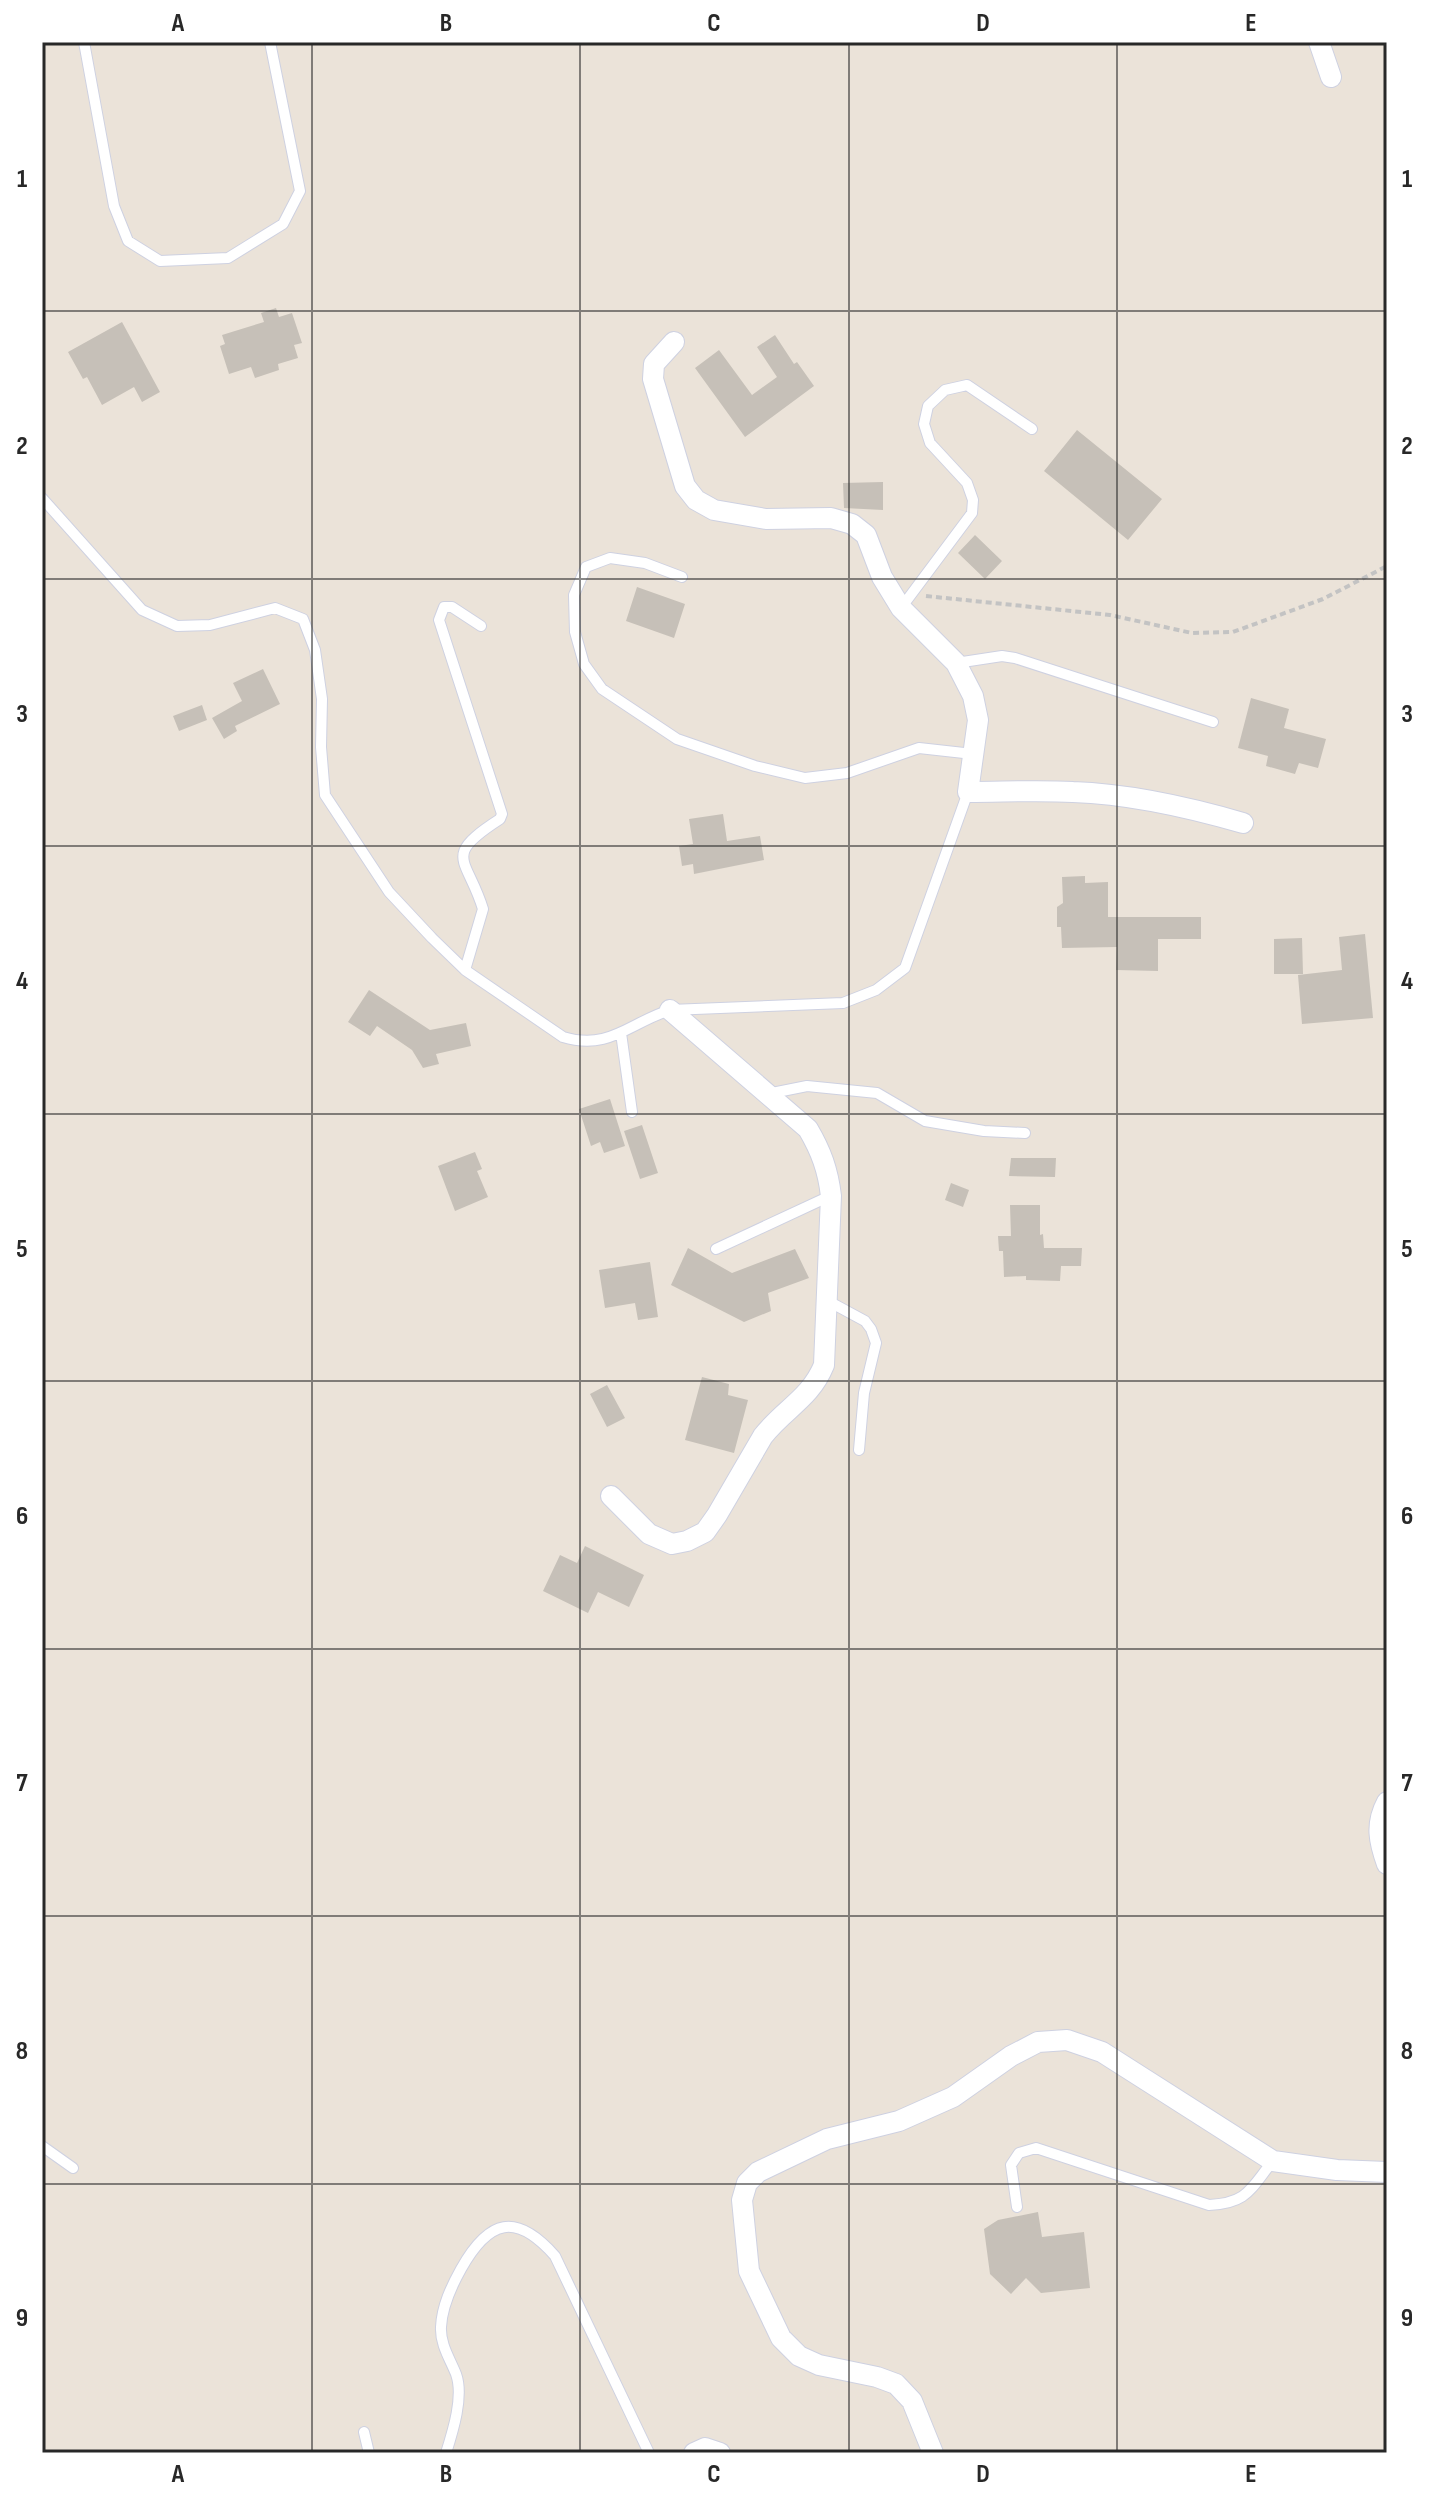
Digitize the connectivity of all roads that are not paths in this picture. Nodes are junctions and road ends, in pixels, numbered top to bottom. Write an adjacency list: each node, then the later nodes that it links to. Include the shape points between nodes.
1 (84, 42): 2 (lane, via 114,206 128,241 160,261 228,258 283,224 300,191)
2 (270, 42)
3 (1319, 42): 4 (street)
4 (1331, 77)
5 (674, 342): 9 (street, via 654,364 653,379 685,486 696,500 714,510 766,519 831,518 852,524 866,535 882,577)
6 (1032, 429): 9 (lane, via 967,385 945,390 928,406 924,424 930,443 967,483 972,513)
7 (42, 498): 16 (lane, via 142,610 177,626 210,625 275,608 303,619 315,650 322,699 325,795 389,892)
8 (682, 577): 13 (lane, via 645,563 610,558 586,567 574,595 575,632 584,664 602,689 677,739 805,778 847,773 919,748)
9 (907, 600): 11 (street)
10 (481, 626): 16 (lane, via 452,607 440,612 502,814 463,852 483,909)
11 (956, 663): 12 (lane, via 1015,658); 13 (street, via 978,720)
12 (1213, 722)
13 (973, 754): 14 (street)
14 (968, 792): 15 (street, via 1073,791 1158,801); 17 (lane, via 905,968 876,990 843,1003)
15 (1243, 823)
16 (465, 970): 18 (lane, via 563,1037 582,1043)
17 (670, 1010): 18 (lane); 19 (street)
18 (621, 1033): 20 (lane)
19 (765, 1094): 21 (lane, via 807,1086 877,1093 925,1121); 22 (street, via 808,1129 825,1162)
20 (632, 1112)
21 (1025, 1133)
22 (831, 1196): 23 (lane); 24 (street)
23 (716, 1249)
24 (826, 1300): 25 (lane, via 865,1321 876,1343 864,1393); 26 (street, via 824,1365 817,1381 763,1436 705,1532 672,1544 649,1534)
25 (859, 1450)
26 (611, 1496)
27 (1387, 1802): 28 (street, via 1378,1840)
28 (1387, 1864)
29 (42, 2146): 31 (lane)
30 (1273, 2161): 32 (street); 33 (lane, via 1245,2195 1231,2204 1209,2205 1036,2148 1019,2153 1011,2165); 40 (street, via 1102,2052 1067,2040 1038,2042 953,2097 899,2121 827,2139 758,2172 747,2183 742,2200 749,2271 781,2338 799,2356 819,2365 896,2384 912,2401)
31 (73, 2168)
32 (1387, 2172)
33 (1017, 2207)
34 (364, 2432): 35 (lane)
35 (369, 2453)
36 (446, 2453): 37 (lane, via 458,2377 440,2331 443,2307 471,2251 485,2235 517,2227 536,2235 555,2256)
37 (649, 2453)
38 (694, 2453): 39 (street, via 705,2448)
39 (720, 2453)
40 (933, 2453)

